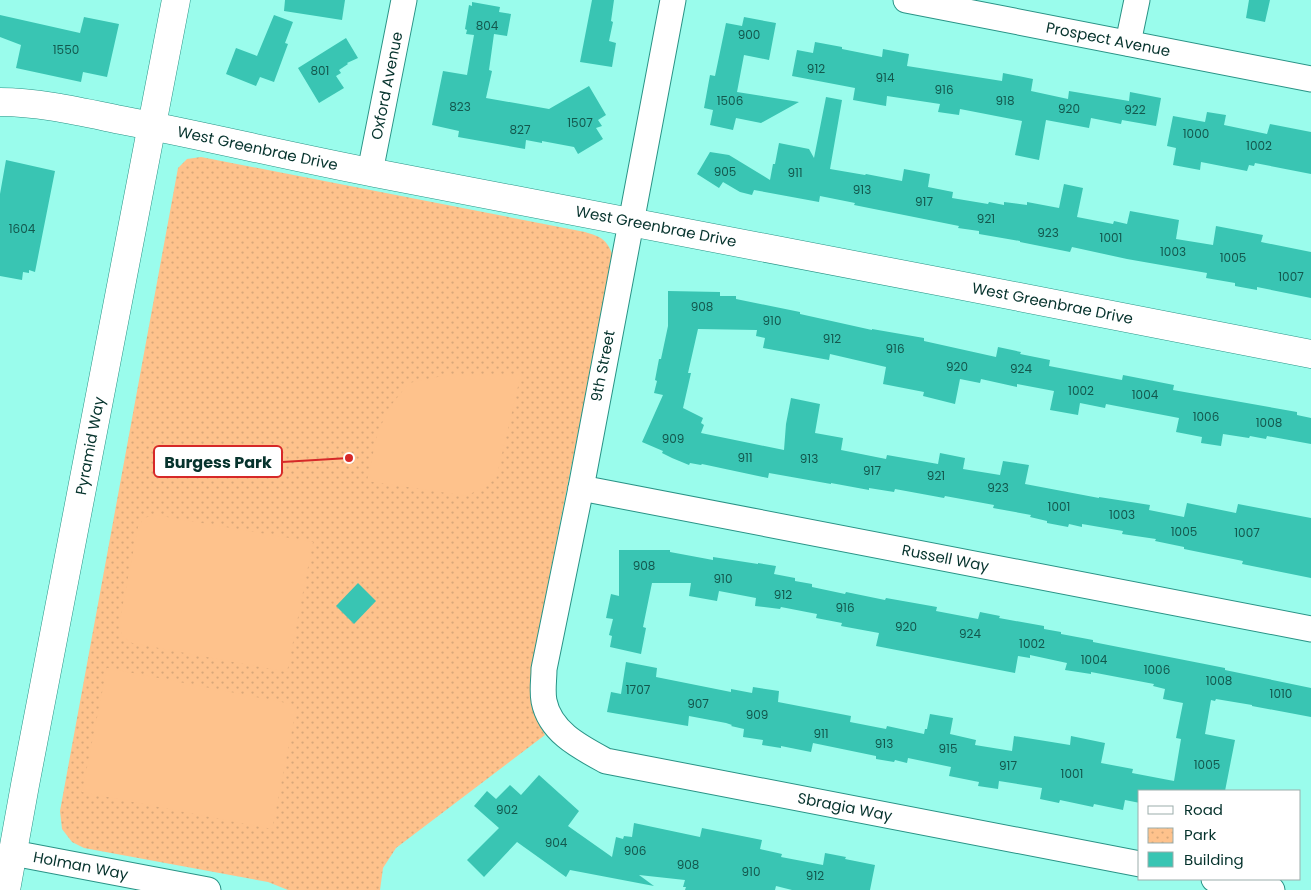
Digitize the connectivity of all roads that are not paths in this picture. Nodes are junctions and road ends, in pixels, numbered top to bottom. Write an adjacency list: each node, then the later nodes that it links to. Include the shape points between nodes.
1 (176, 0): 9 (street, Pyramid Way)
2 (404, 0): 10 (street, Oxford Avenue)
3 (673, 0): 11 (street, 9th Street)
4 (906, 0): 6 (street, Prospect Avenue)
5 (1137, 0): 6 (street)
6 (1128, 43): 7 (street, Prospect Avenue)
7 (1311, 79)
8 (0, 102): 9 (street, West Greenbrae Drive, via 70,110)
9 (151, 126): 10 (street, West Greenbrae Drive); 16 (street, Pyramid Way)
10 (370, 172): 11 (street, West Greenbrae Drive)
11 (631, 221): 12 (street, West Greenbrae Drive); 13 (street, 9th Street)
12 (1311, 354)
13 (581, 488): 14 (street, Russell Way); 15 (street, 9th Street, via 544,669 544,701 548,716)
14 (1311, 629)
15 (558, 730): 17 (street, Sbragia Way, via 581,748 606,760)
16 (13, 853): 19 (street, Pyramid Way); 20 (street, Holman Way)
17 (1138, 864)
18 (1219, 880): 21 (street)
19 (6, 890)
20 (208, 890)
21 (1272, 890)

